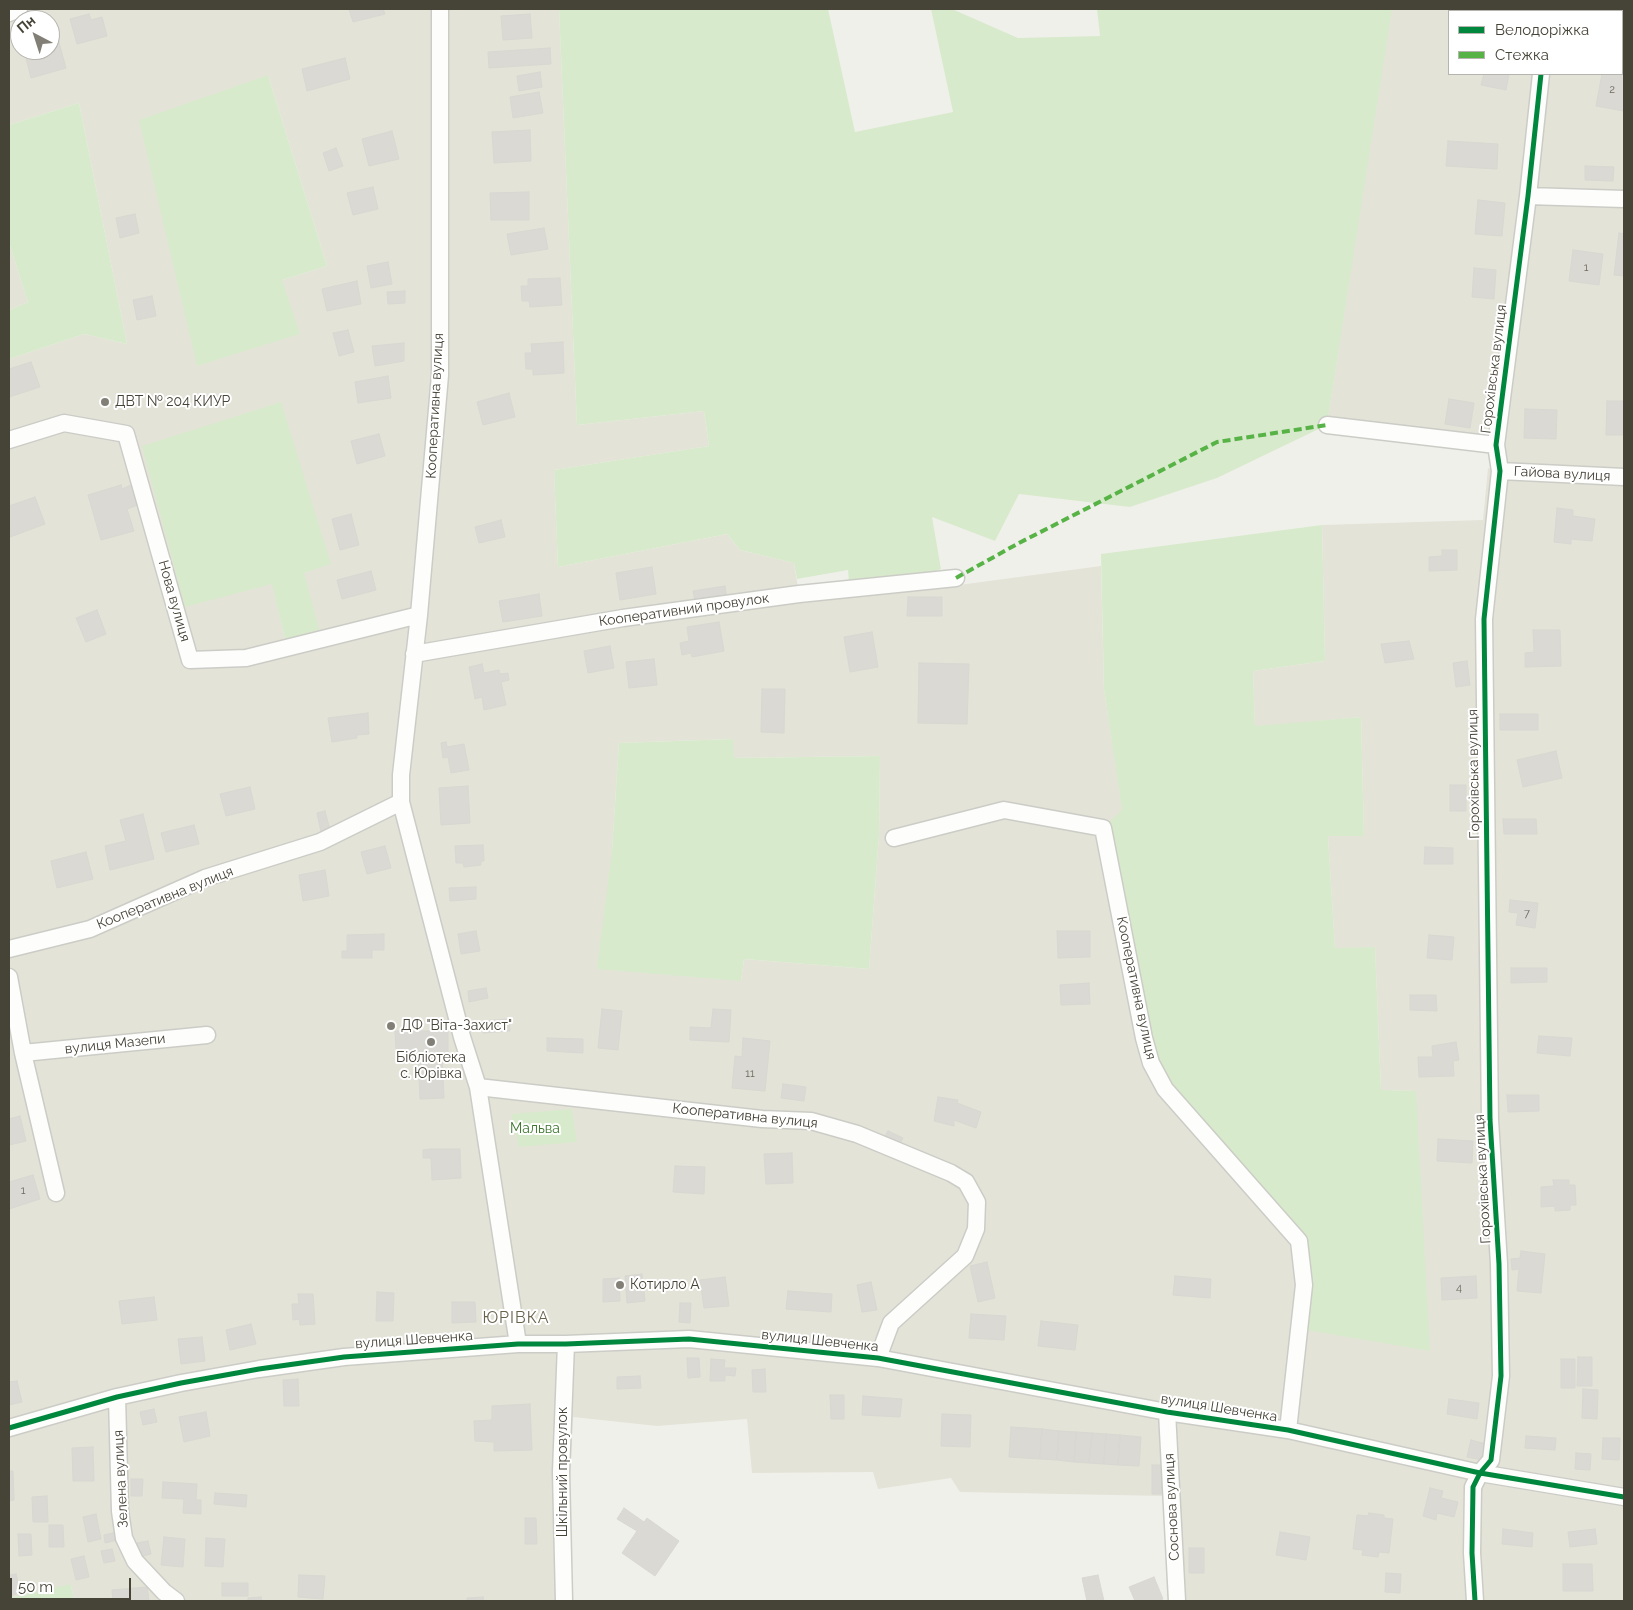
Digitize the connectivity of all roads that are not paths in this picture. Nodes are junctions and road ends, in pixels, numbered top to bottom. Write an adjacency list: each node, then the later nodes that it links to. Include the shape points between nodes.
1 (20, 9): 3 (street)
2 (440, 9): 13 (street, Кооперативна вулиця, via 440,375)
3 (9, 14)
4 (1541, 75): 5 (street, Горохівська вулиця)
5 (1528, 196): 6 (street); 9 (street, Горохівська вулиця)
6 (1624, 199)
7 (1327, 425): 9 (street)
8 (9, 440): 13 (street, Нова вулиця, via 64,423 126,434 190,660 246,658)
9 (1496, 445): 10 (street, Горохівська вулиця)
10 (1500, 471): 11 (street, Гайова вулиця); 30 (street, Горохівська вулиця, via 1484,620 1490,1120 1499,1264 1501,1376 1491,1460)
11 (1624, 477)
12 (956, 578): 14 (street, Кооперативний провулок, via 799,594 623,618)
13 (419, 615): 14 (street, Кооперативна вулиця)
14 (414, 654): 15 (street, Кооперативна вулиця)
15 (401, 802): 17 (street, Кооперативна вулиця, via 320,842 205,878 90,928); 21 (street, Кооперативна вулиця)
16 (894, 838): 29 (street, Кооперативна вулиця, via 1004,810 1103,828 1151,1063 1166,1089 1299,1240 1304,1285)
17 (9, 949)
18 (9, 977): 20 (street)
19 (207, 1035): 20 (street, вулиця Мазепи)
20 (23, 1053): 22 (street)
21 (478, 1087): 23 (street, Кооперативна вулиця); 25 (street, Кооперативна вулиця, via 752,1118 811,1121 858,1134 966,1182 977,1202 976,1229 965,1256 891,1323)
22 (56, 1193)
23 (518, 1344): 24 (street, вулиця Шевченка); 26 (street, вулиця Шевченка, via 344,1357 259,1369)
24 (566, 1344): 25 (street, вулиця Шевченка, via 689,1339); 33 (street, Шкільний провулок, via 561,1472)
25 (878, 1358): 27 (street, вулиця Шевченка)
26 (117, 1397): 28 (street, вулиця Шевченка); 32 (street, Зелена вулиця, via 120,1512 124,1538 135,1562)
27 (1166, 1412): 29 (street, вулиця Шевченка); 34 (street, Соснова вулиця)
28 (9, 1428)
29 (1288, 1430): 30 (street, вулиця Шевченка)
30 (1480, 1473): 31 (street, вулиця Шевченка); 35 (street, Горохівська вулиця, via 1473,1487)
31 (1624, 1497)
32 (176, 1601)
33 (564, 1601)
34 (1177, 1601)
35 (1475, 1601)

